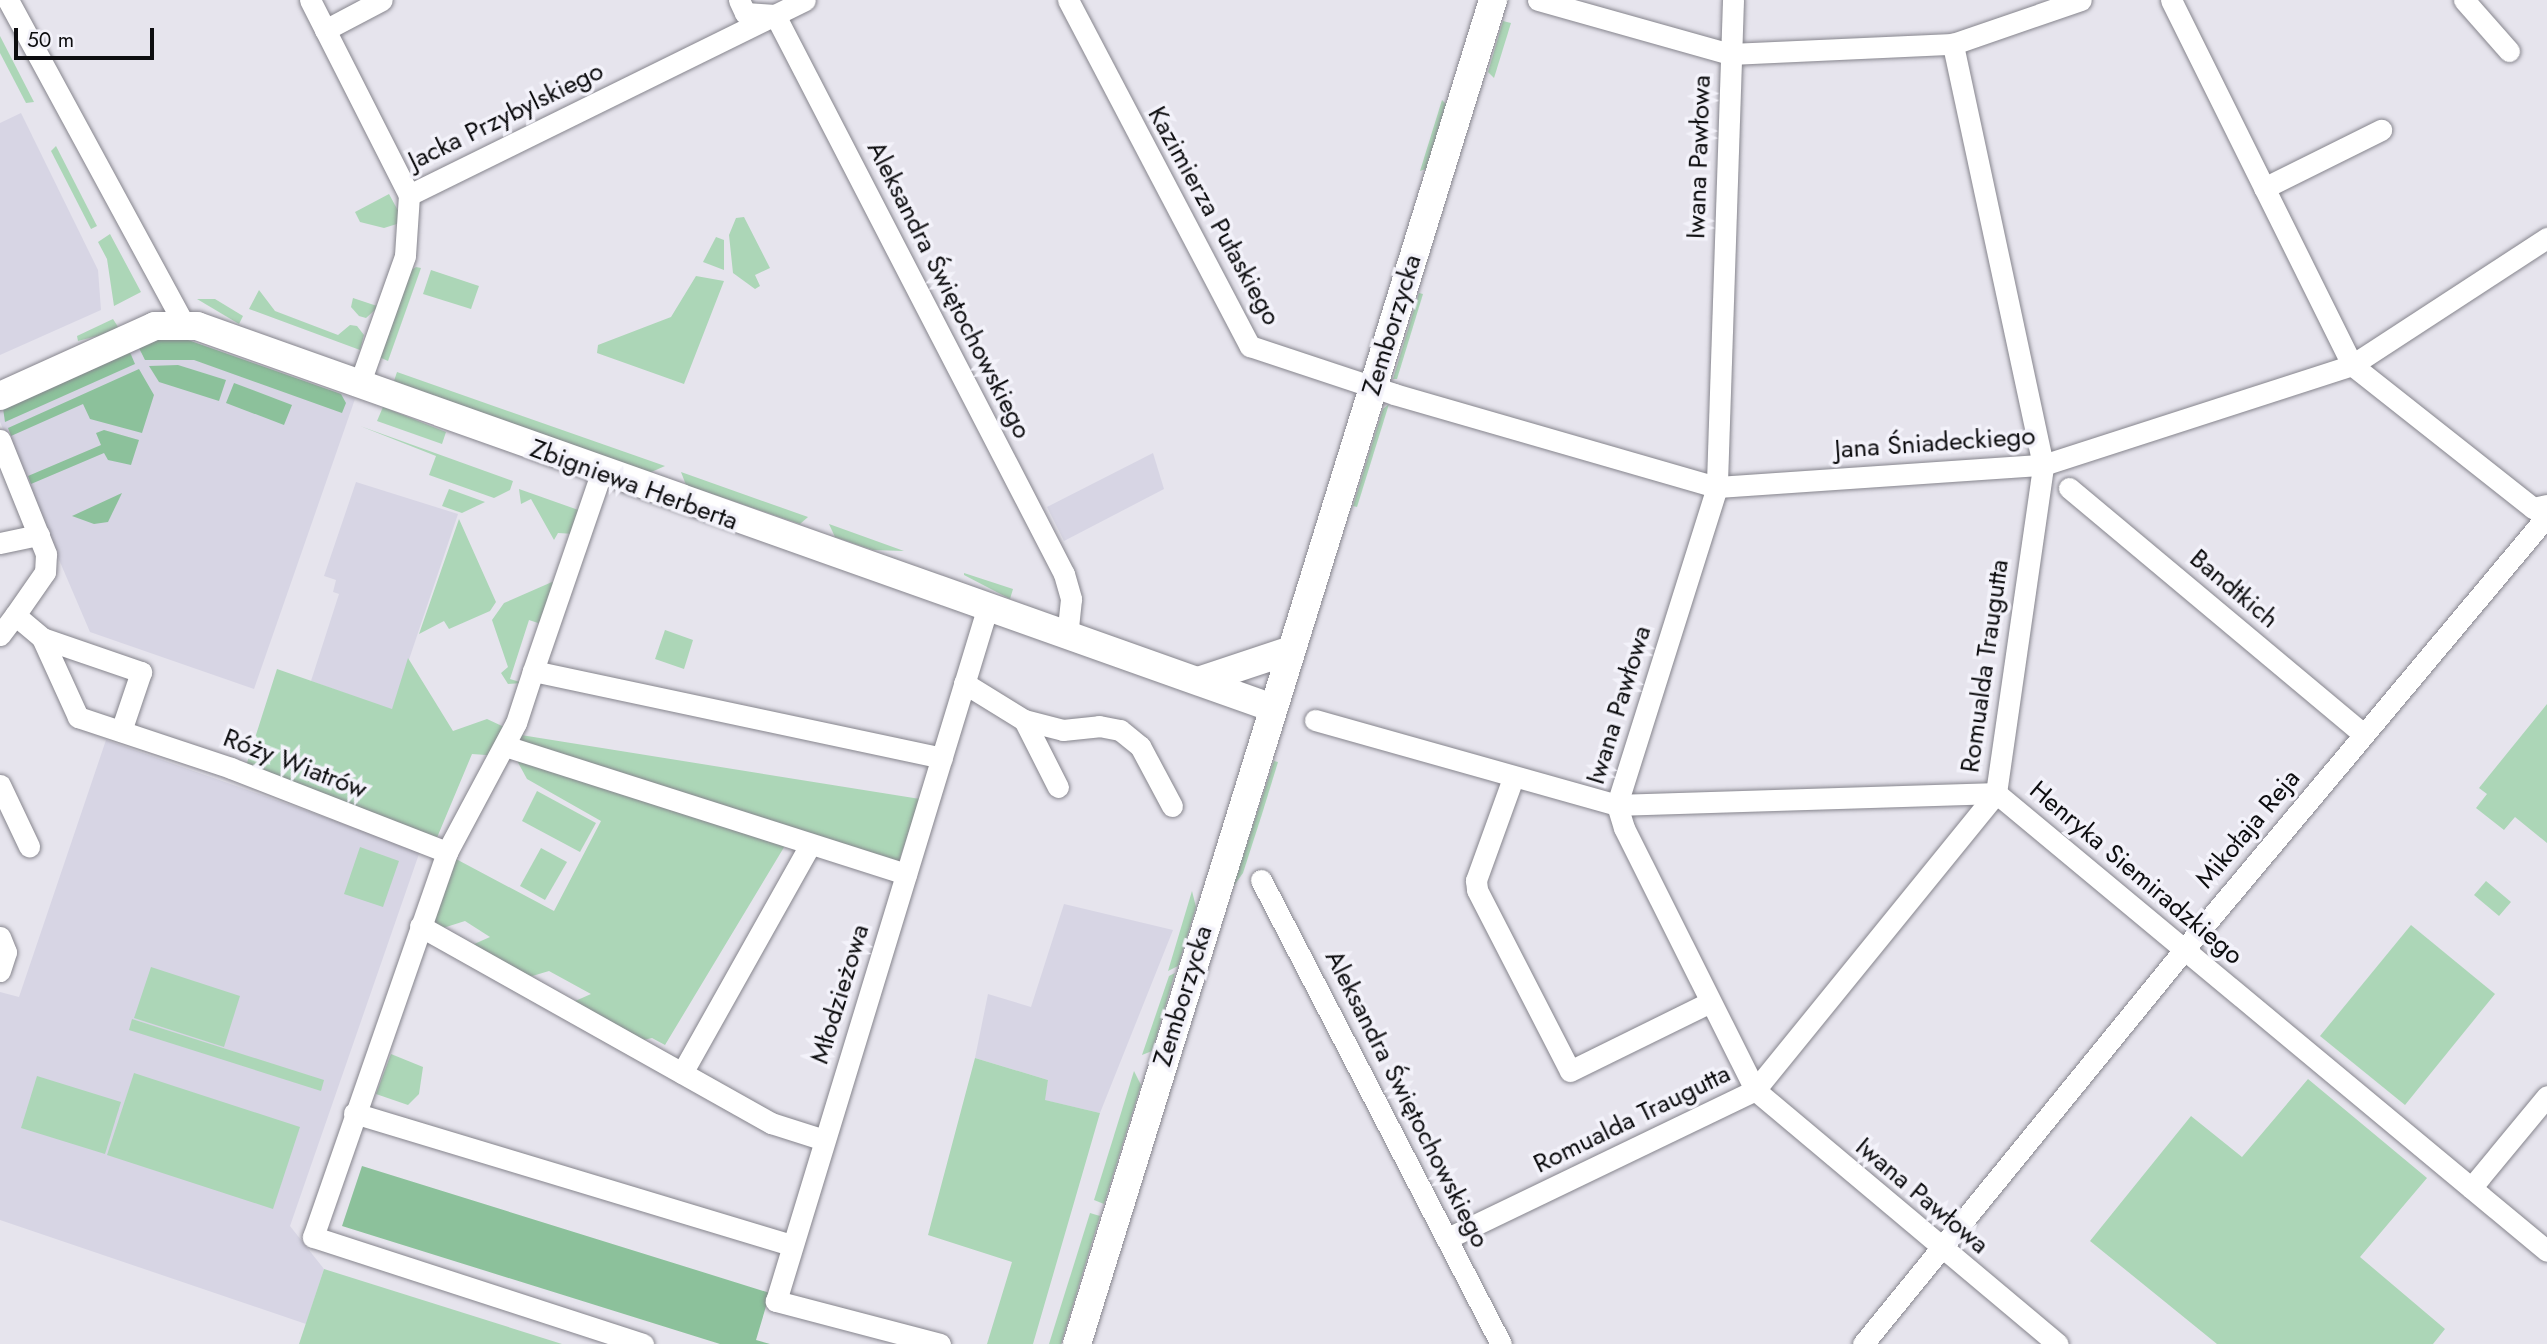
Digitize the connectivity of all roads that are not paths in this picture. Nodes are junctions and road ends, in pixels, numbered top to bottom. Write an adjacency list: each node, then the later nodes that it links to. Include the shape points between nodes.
1 (8, 0): 23 (street)
2 (310, 0): 15 (street)
3 (382, 0): 15 (street)
4 (738, 0): 14 (street, via 745,13)
5 (805, 0): 14 (street, Jacka Przybylskiego)
6 (1068, 0): 26 (street, Kazimierza Pułaskiego, via 1244,340 1258,351)
7 (1493, 0): 26 (street, Zemborzycka)
8 (1538, 0): 18 (street)
9 (1733, 0): 18 (street, Iwana Pawłowa)
10 (2081, 0): 13 (street)
11 (2172, 0): 20 (street)
12 (2465, 0): 17 (street)
13 (2057, 4): 16 (street)
14 (775, 15): 21 (street, Jacka Przybylskiego); 40 (street, Aleksandra Świętochowskiego, via 1064,574 1071,599)
15 (325, 30): 21 (street)
16 (1953, 44): 18 (street); 29 (street, Romualda Traugutta)
17 (2509, 51)
18 (1730, 54): 31 (street, Iwana Pawłowa)
19 (2381, 130): 20 (street)
20 (2264, 188): 24 (street)
21 (409, 195): 25 (street, Jacka Przybylskiego, via 405,256)
22 (2547, 238): 24 (street, Jana Śniadeckiego)
23 (184, 324): 25 (street, Zbigniewa Herberta); 27 (street, Zbigniewa Herberta, via 155,326)
24 (2352, 365): 29 (street, Jana Śniadeckiego); 33 (street, via 2533,508)
25 (359, 385): 30 (street, Zbigniewa Herberta)
26 (1372, 387): 31 (street, Jana Śniadeckiego); 42 (street, Zemborzycka)
27 (0, 396)
28 (0, 440): 35 (street)
29 (2043, 465): 31 (street, Jana Śniadeckiego); 56 (street, Romualda Traugutta)
30 (601, 474): 37 (street, Zbigniewa Herberta); 43 (street)
31 (1717, 487): 57 (street, Iwana Pawłowa)
32 (2069, 488): 50 (street, Bandtkich)
33 (2547, 505)
34 (2547, 516): 50 (street, Mikołaja Reja)
35 (39, 535): 36 (street); 38 (street, via 46,554 45,572)
36 (0, 544)
37 (986, 609): 40 (street, Zbigniewa Herberta); 45 (street, Młodzieżowa)
38 (15, 615): 39 (street); 41 (street, Róży Wiatrów)
39 (0, 635)
40 (1067, 635): 44 (street, Zbigniewa Herberta)
41 (42, 638): 49 (street, Róży Wiatrów, via 78,717); 49 (street, Róży Wiatrów, via 141,672)
42 (1291, 650): 44 (street); 46 (street, Zemborzycka)
43 (533, 671): 51 (street); 52 (street)
44 (1201, 680): 46 (street, Zbigniewa Herberta)
45 (964, 683): 48 (street); 52 (street, Młodzieżowa)
46 (1273, 708): 81 (street, Zemborzycka)
47 (1315, 719): 53 (street, Henryka Siemiradzkiego)
48 (1024, 720): 55 (street); 58 (street, via 1063,730 1099,726 1120,730 1140,746)
49 (121, 731): 61 (street, Róży Wiatrów, via 232,768)
50 (2363, 734): 66 (street, Mikołaja Reja)
51 (505, 746): 59 (street); 61 (street)
52 (942, 758): 62 (street, Młodzieżowa)
53 (1513, 778): 57 (street, Henryka Siemiradzkiego); 68 (street, via 1476,880 1477,890 1570,1071)
54 (0, 785): 60 (street)
55 (1058, 787)
56 (1996, 793): 57 (street, Henryka Siemiradzkiego); 66 (street, Henryka Siemiradzkiego); 70 (street, Romualda Traugutta)
57 (1618, 805): 68 (street, Iwana Pawłowa)
58 (1172, 806)
59 (810, 845): 62 (street); 69 (street)
60 (29, 846)
61 (447, 852): 64 (street)
62 (906, 874): 73 (street, Młodzieżowa)
63 (1261, 880): 75 (street, Aleksandra Świętochowskiego)
64 (420, 926): 69 (street); 72 (street)
65 (0, 937): 67 (street, via 6,952)
66 (2185, 949): 74 (street, Henryka Siemiradzkiego); 77 (street, Mikołaja Reja)
67 (0, 971)
68 (1710, 1002): 70 (street, Iwana Pawłowa)
69 (682, 1073): 73 (street, via 771,1123)
70 (1755, 1090): 75 (street, Romualda Traugutta); 77 (street, Iwana Pawłowa)
71 (2547, 1097): 74 (street)
72 (354, 1113): 76 (street); 79 (street, via 313,1237)
73 (824, 1140): 76 (street, Młodzieżowa)
74 (2471, 1188): 78 (street, Henryka Siemiradzkiego)
75 (1448, 1238): 82 (street, Aleksandra Świętochowskiego)
76 (791, 1245): 80 (street, Młodzieżowa, via 776,1301)
77 (1941, 1250): 83 (street, Mikołaja Reja); 84 (street, Iwana Pawłowa)
78 (2547, 1251)
79 (643, 1344)
80 (940, 1344)
81 (1077, 1344)
82 (1502, 1344)
83 (1863, 1344)
84 (2058, 1344)

